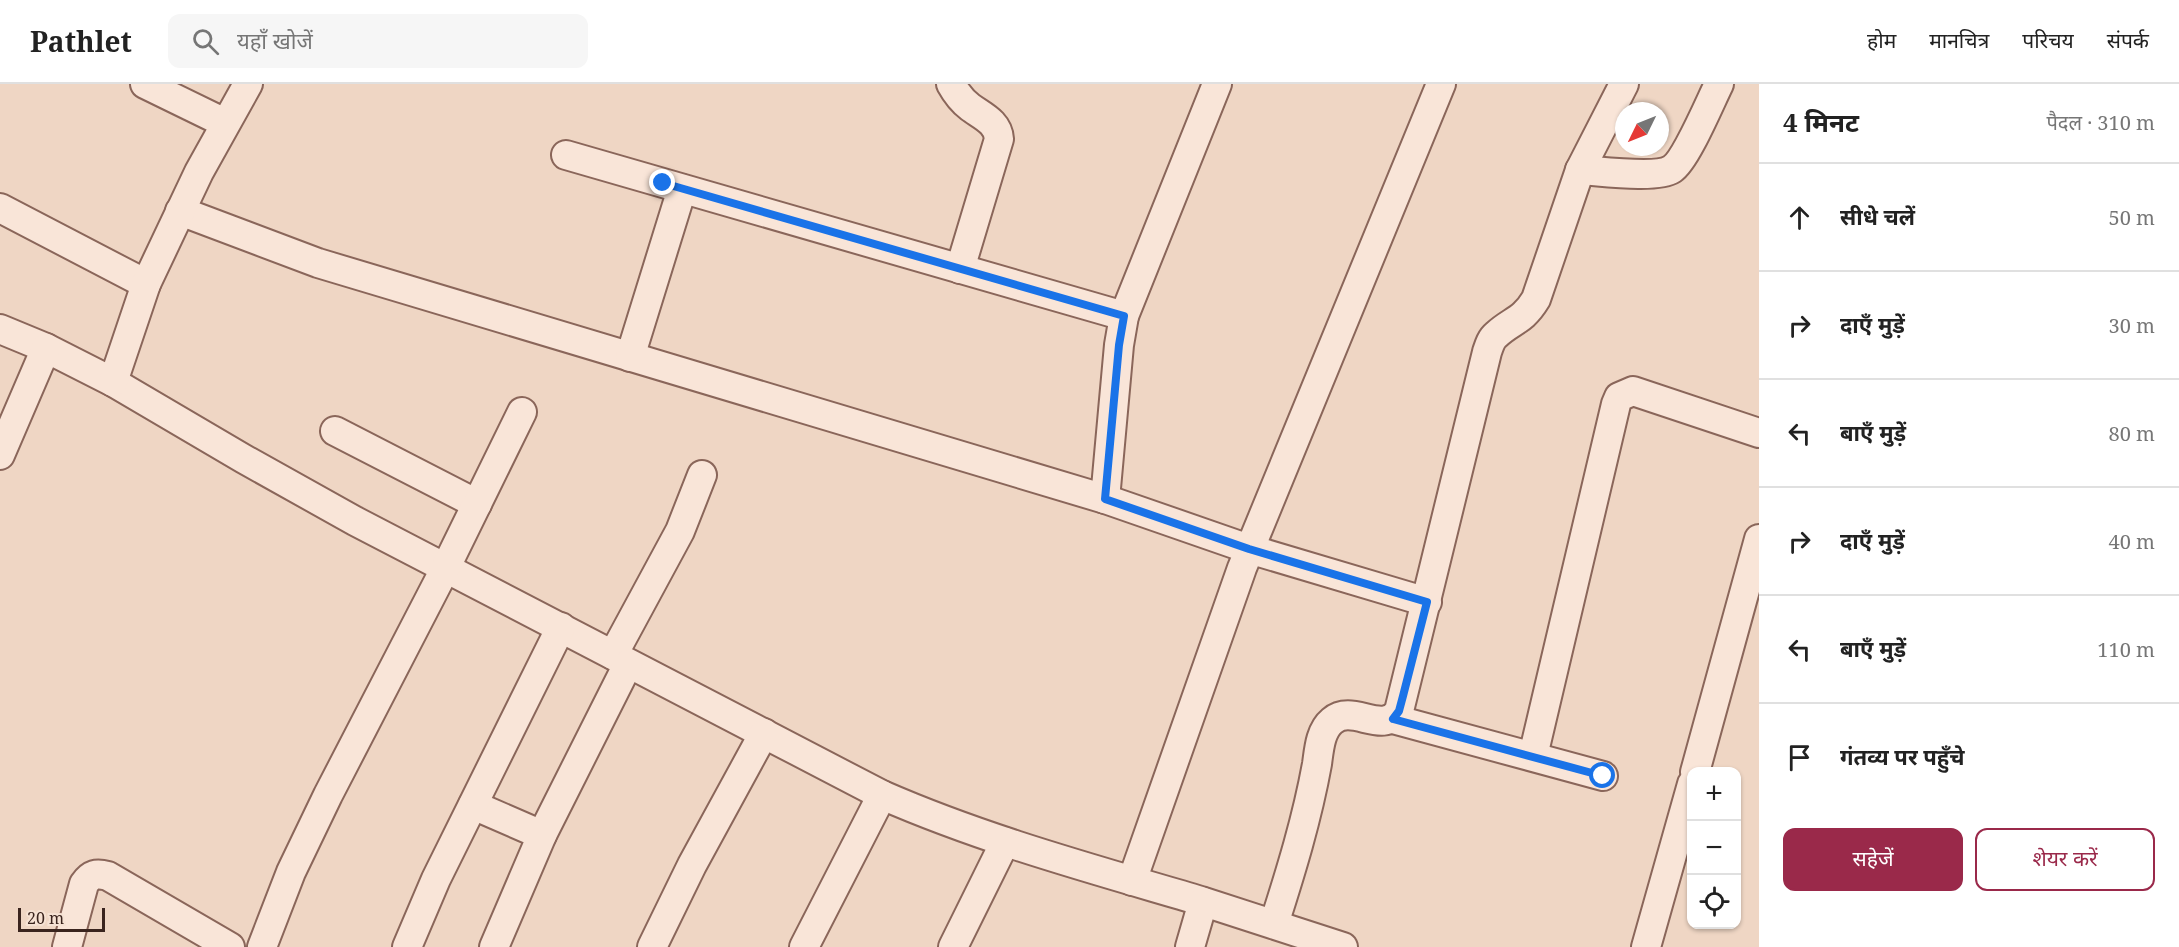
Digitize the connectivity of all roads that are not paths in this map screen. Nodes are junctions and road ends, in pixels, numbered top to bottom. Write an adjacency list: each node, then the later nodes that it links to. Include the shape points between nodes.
1 (145, 84): 8 (street)
2 (248, 84): 8 (street)
3 (951, 84): 14 (street, via 999,132)
4 (1217, 84): 16 (street)
5 (1441, 84): 29 (street)
6 (1624, 84): 10 (street)
7 (1719, 84): 10 (street, via 1684,154 1672,169 1656,174)
8 (225, 123): 13 (street)
9 (566, 155): 11 (street)
10 (1580, 170): 31 (street, via 1536,299 1520,320 1495,336 1486,352)
11 (682, 189): 14 (street); 19 (street)
12 (0, 208): 15 (street)
13 (180, 211): 15 (street); 19 (street, via 318,263)
14 (960, 269): 16 (street)
15 (146, 284): 20 (street)
16 (1124, 316): 26 (street)
17 (0, 329): 18 (street)
18 (46, 348): 20 (street); 24 (street)
19 (630, 357): 26 (street)
20 (113, 382): 30 (street, via 254,465)
21 (522, 412): 27 (street)
22 (335, 431): 27 (street)
23 (1759, 433): 36 (street, via 1633,391 1619,397)
24 (0, 455)
25 (702, 475): 33 (street)
26 (1105, 499): 29 (street)
27 (477, 504): 30 (street)
28 (1759, 539): 37 (street)
29 (1249, 549): 31 (street); 44 (street)
30 (446, 567): 32 (street); 49 (street, via 328,795 291,872)
31 (1427, 602): 34 (street, via 1399,711)
32 (561, 627): 33 (street); 41 (street)
33 (620, 659): 35 (street); 42 (street)
34 (1393, 719): 36 (street); 46 (street, via 1385,722 1342,716 1332,720 1325,730 1310,804)
35 (765, 733): 39 (street); 52 (street)
36 (1533, 756): 38 (street)
37 (1696, 767)
38 (1603, 776)
39 (882, 795): 43 (street, via 936,819); 53 (street)
40 (1687, 802): 57 (street)
41 (473, 806): 42 (street); 50 (street)
42 (542, 835): 51 (street)
43 (1005, 842): 44 (street); 54 (street)
44 (1132, 881): 45 (street)
45 (1203, 902): 46 (street); 55 (street)
46 (1274, 924): 56 (street)
47 (68, 947): 48 (street, via 84,884 97,873)
48 (230, 947)
49 (262, 947)
50 (407, 947)
51 (494, 947)
52 (652, 947)
53 (804, 947)
54 (953, 947)
55 (1190, 947)
56 (1343, 947)
57 (1646, 947)

